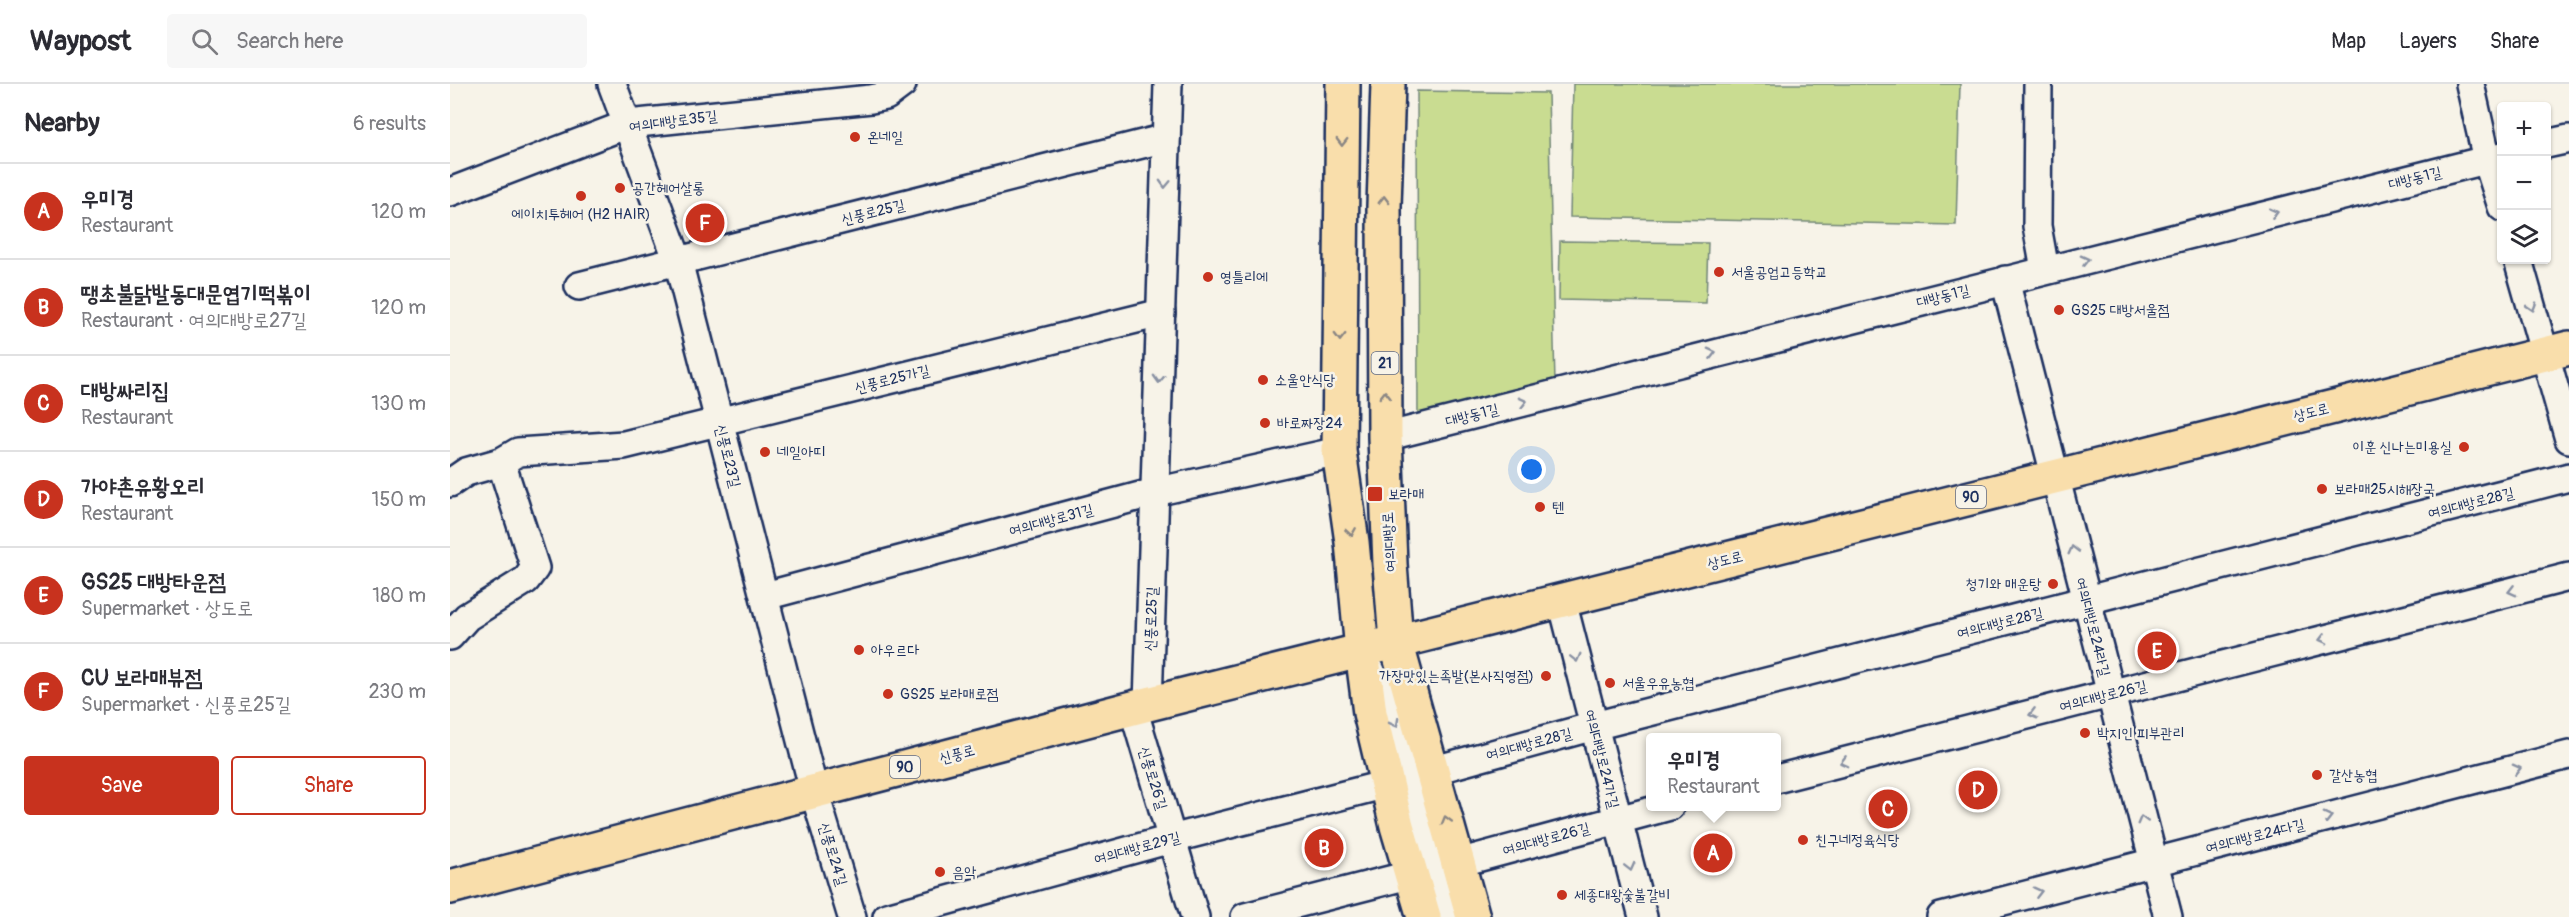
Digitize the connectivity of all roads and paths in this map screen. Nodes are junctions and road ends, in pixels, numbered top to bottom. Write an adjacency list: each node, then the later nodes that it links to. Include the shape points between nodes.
1 (612, 84): 8 (street, 신풍로23길)
2 (902, 84): 8 (street, 여의대방로35길, via 886,96 871,99)
3 (1168, 84): 9 (street, 신풍로25길)
4 (1343, 84): 25 (main road, one-way to 25)
5 (1388, 84): 23 (main road, 여의대방로 / 21, one-way to 5)
6 (2038, 84): 17 (street, via 2037,226)
7 (2470, 84): 12 (street)
8 (628, 124): 14 (street, 여의대방로35길); 15 (street, 신풍로23길)
9 (1166, 138): 15 (street, 신풍로25길); 20 (street, 신풍로25길, one-way to 20)
10 (2569, 139): 11 (street)
11 (2551, 143)
12 (2494, 158): 13 (street); 17 (street, 대방동1길, one-way to 12)
13 (2497, 176)
14 (450, 192)
15 (678, 261): 19 (street, 신풍로25길); 22 (street, 신풍로23길)
16 (2520, 264): 21 (street, one-way to 21)
17 (2045, 270): 18 (street, 대방동1길)
18 (2005, 280): 23 (street, 대방동1길, one-way to 18); 27 (street)
19 (579, 286)
20 (1161, 313): 22 (street, 신풍로25가길); 30 (street, 신풍로25길, one-way to 30)
21 (2558, 351): 24 (street); 27 (main road, 상도로 / 90)
22 (719, 422): 26 (street, 신풍로25가길, via 624,445 518,452); 32 (street, 신풍로23길)
23 (1385, 437): 36 (main road, 여의대방로 / 21)
24 (2569, 439)
25 (1339, 451): 30 (street, 여의대방로31길); 37 (main road, one-way to 37)
26 (501, 462): 29 (street, 신풍로25가길, via 466,472); 35 (street, via 535,568 526,580 467,616)
27 (2054, 476): 33 (main road, 상도로 / 90); 34 (street, 여의대방로24라길, one-way to 27)
28 (2569, 477): 34 (street, 여의대방로28길)
29 (450, 483)
30 (1155, 492): 32 (street, 여의대방로31길); 39 (street, 신풍로25길)
31 (2569, 576): 38 (street, 여의대방로26길, one-way to 38)
32 (765, 596): 45 (street, 신풍로23길)
33 (1562, 601): 36 (main road, 상도로 / 90); 40 (street, 여의대방로24가길, one-way to 40)
34 (2086, 601): 38 (street, 여의대방로24라길); 40 (street, 여의대방로28길)
35 (450, 636)
36 (1396, 642): 37 (main road, 신풍로 / 90); 42 (main road, 여의대방로 / 21)
37 (1362, 651): 39 (main road, 신풍로 / 90); 44 (main road, via 1370,713); 58 (street, one-way to 58, via 1405,746)
38 (2110, 694): 43 (street, 여의대방로26길, one-way to 43); 50 (street, 여의대방로24라길, one-way to 38)
39 (1140, 706): 45 (main road, 신풍로 / 90); 48 (street, 신풍로26길)
40 (1594, 726): 42 (street, 여의대방로28길); 47 (street, 여의대방로24가길)
41 (2569, 755): 50 (street, 여의대방로24다길, one-way to 41)
42 (1431, 771): 49 (main road, 여의대방로 / 21, one-way to 42)
43 (1781, 778)
44 (1387, 784): 48 (street, 여의대방로29길); 51 (main road)
45 (814, 791): 52 (main road, 신풍로 / 90); 53 (street, 신풍로24길)
46 (1654, 811): 47 (street, 여의대방로26길)
47 (1618, 820): 49 (street, 여의대방로26길); 60 (street, 여의대방로24가길, one-way to 60)
48 (1171, 839): 54 (street, 여의대방로29길); 55 (street, 신풍로26길)
49 (1458, 862): 59 (main road, 여의대방로 / 21)
50 (2154, 862): 61 (street, 여의대방로24다길, one-way to 50); 62 (street, 여의대방로24라길)
51 (1413, 874): 56 (street); 57 (main road)
52 (450, 887)
53 (852, 917)
54 (887, 917)
55 (1195, 917)
56 (1245, 917)
57 (1424, 917)
58 (1446, 917)
59 (1473, 917)
60 (1643, 917)
61 (1941, 917)
62 (2168, 917)

